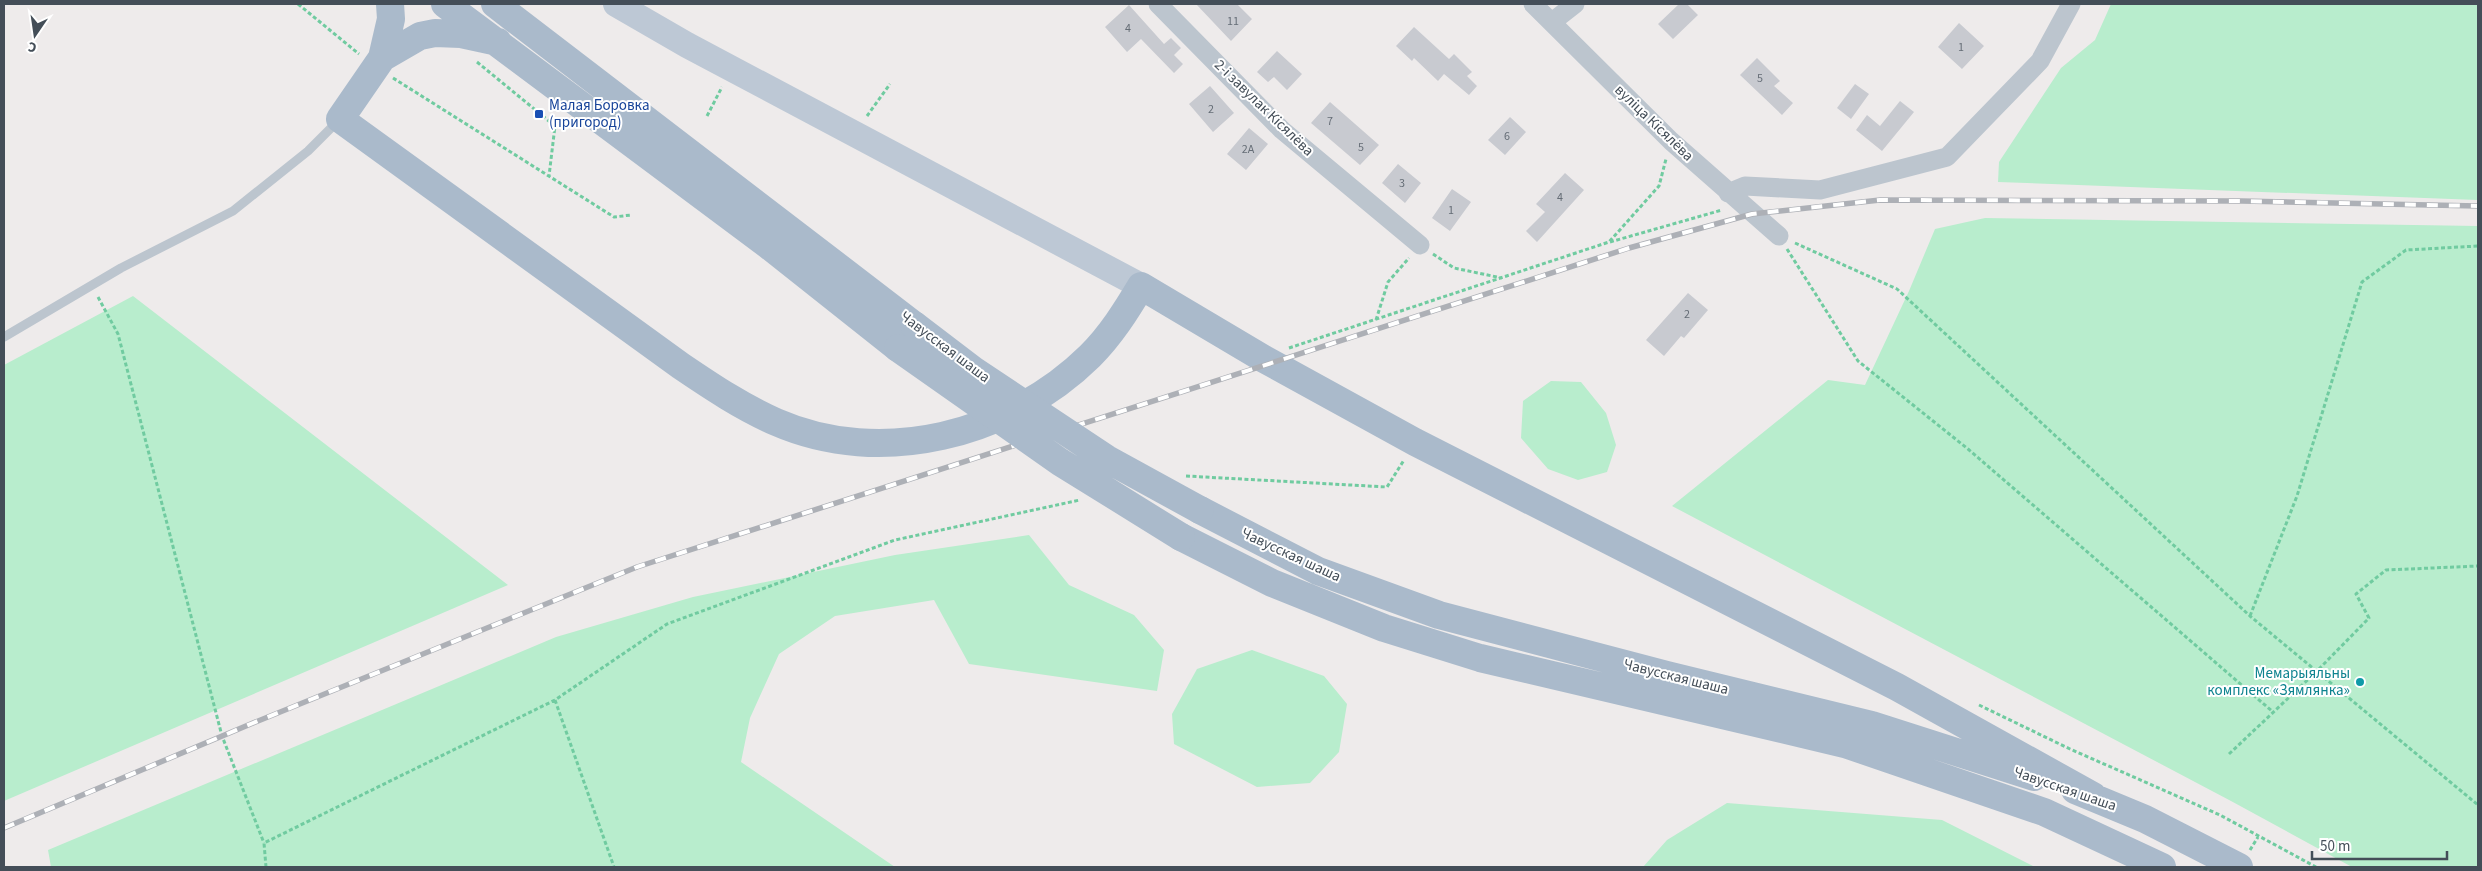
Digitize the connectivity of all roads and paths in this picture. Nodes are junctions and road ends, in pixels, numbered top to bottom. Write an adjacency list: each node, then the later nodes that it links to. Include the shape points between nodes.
1 (298, 4): 13 (path)
2 (390, 4): 13 (main road, via 391,18)
3 (446, 4): 11 (main road, Чавусская шаша)
4 (495, 4): 40 (main road, Чавусская шаша, bridge, via 973,370 1107,459 1318,571 1439,615 1872,725)
5 (1158, 4): 23 (street, 2-і завулак Кісялёва, via 1282,130)
6 (1534, 4): 10 (street, вуліца Кісялёва)
7 (1575, 4): 10 (street)
8 (2071, 4): 19 (street, via 2040,61 1947,157 1820,190 1745,186)
9 (625, 6): 27 (street, via 686,45)
10 (1552, 22): 17 (street, вуліца Кісялёва)
11 (498, 42): 13 (main road, via 461,34 434,33 420,36); 45 (main road, Чавусская шаша, bridge, via 768,245 898,348 1060,462 1181,537 1272,583 1384,628 1480,658 1845,744 2044,812)
12 (471, 56): 18 (path, via 555,126)
13 (378, 62): 16 (main road); 18 (path)
14 (890, 84): 15 (path)
15 (866, 118)
16 (340, 119): 26 (lane, via 308,151 233,212); 27 (main road, via 730,399 777,422 827,438 872,443 918,442 967,430 1016,410 1058,384 1091,356 1118,324)
17 (1671, 141): 19 (street, вуліца Кісялёва); 22 (path, via 1659,186)
18 (549, 176): 20 (path, via 614,217)
19 (1735, 198): 21 (street, вуліца Кісялёва); 22 (path)
20 (631, 215)
21 (1779, 236): 35 (path, via 1896,289); 38 (path, via 1858,361 1968,449)
22 (1609, 242): 25 (path)
23 (1420, 245): 25 (path, via 1454,268); 28 (path, via 1388,282)
24 (2478, 246): 35 (path, via 2406,250 2362,282 2297,496)
25 (1502, 278): 28 (path)
26 (92, 286): 29 (lane); 42 (path, via 118,334 222,736)
27 (1141, 286): 30 (main road)
28 (1376, 321): 30 (path)
29 (4, 337)
30 (1264, 359): 31 (main road)
31 (1415, 442): 32 (path, via 1387,487); 40 (main road, via 1897,688)
32 (1179, 478)
33 (1085, 499): 37 (path, via 895,540 666,624)
34 (2478, 566): 36 (path, via 2386,570 2356,594 2369,618)
35 (2250, 616): 36 (path)
36 (2316, 672): 38 (path); 41 (path)
37 (555, 700): 42 (path); 44 (path)
38 (2273, 712): 39 (path)
39 (2229, 754)
40 (2093, 796): 46 (main road, Чавусская шаша)
41 (2478, 804)
42 (264, 843): 43 (path)
43 (266, 867)
44 (614, 867)
45 (2162, 867)
46 (2239, 867)

